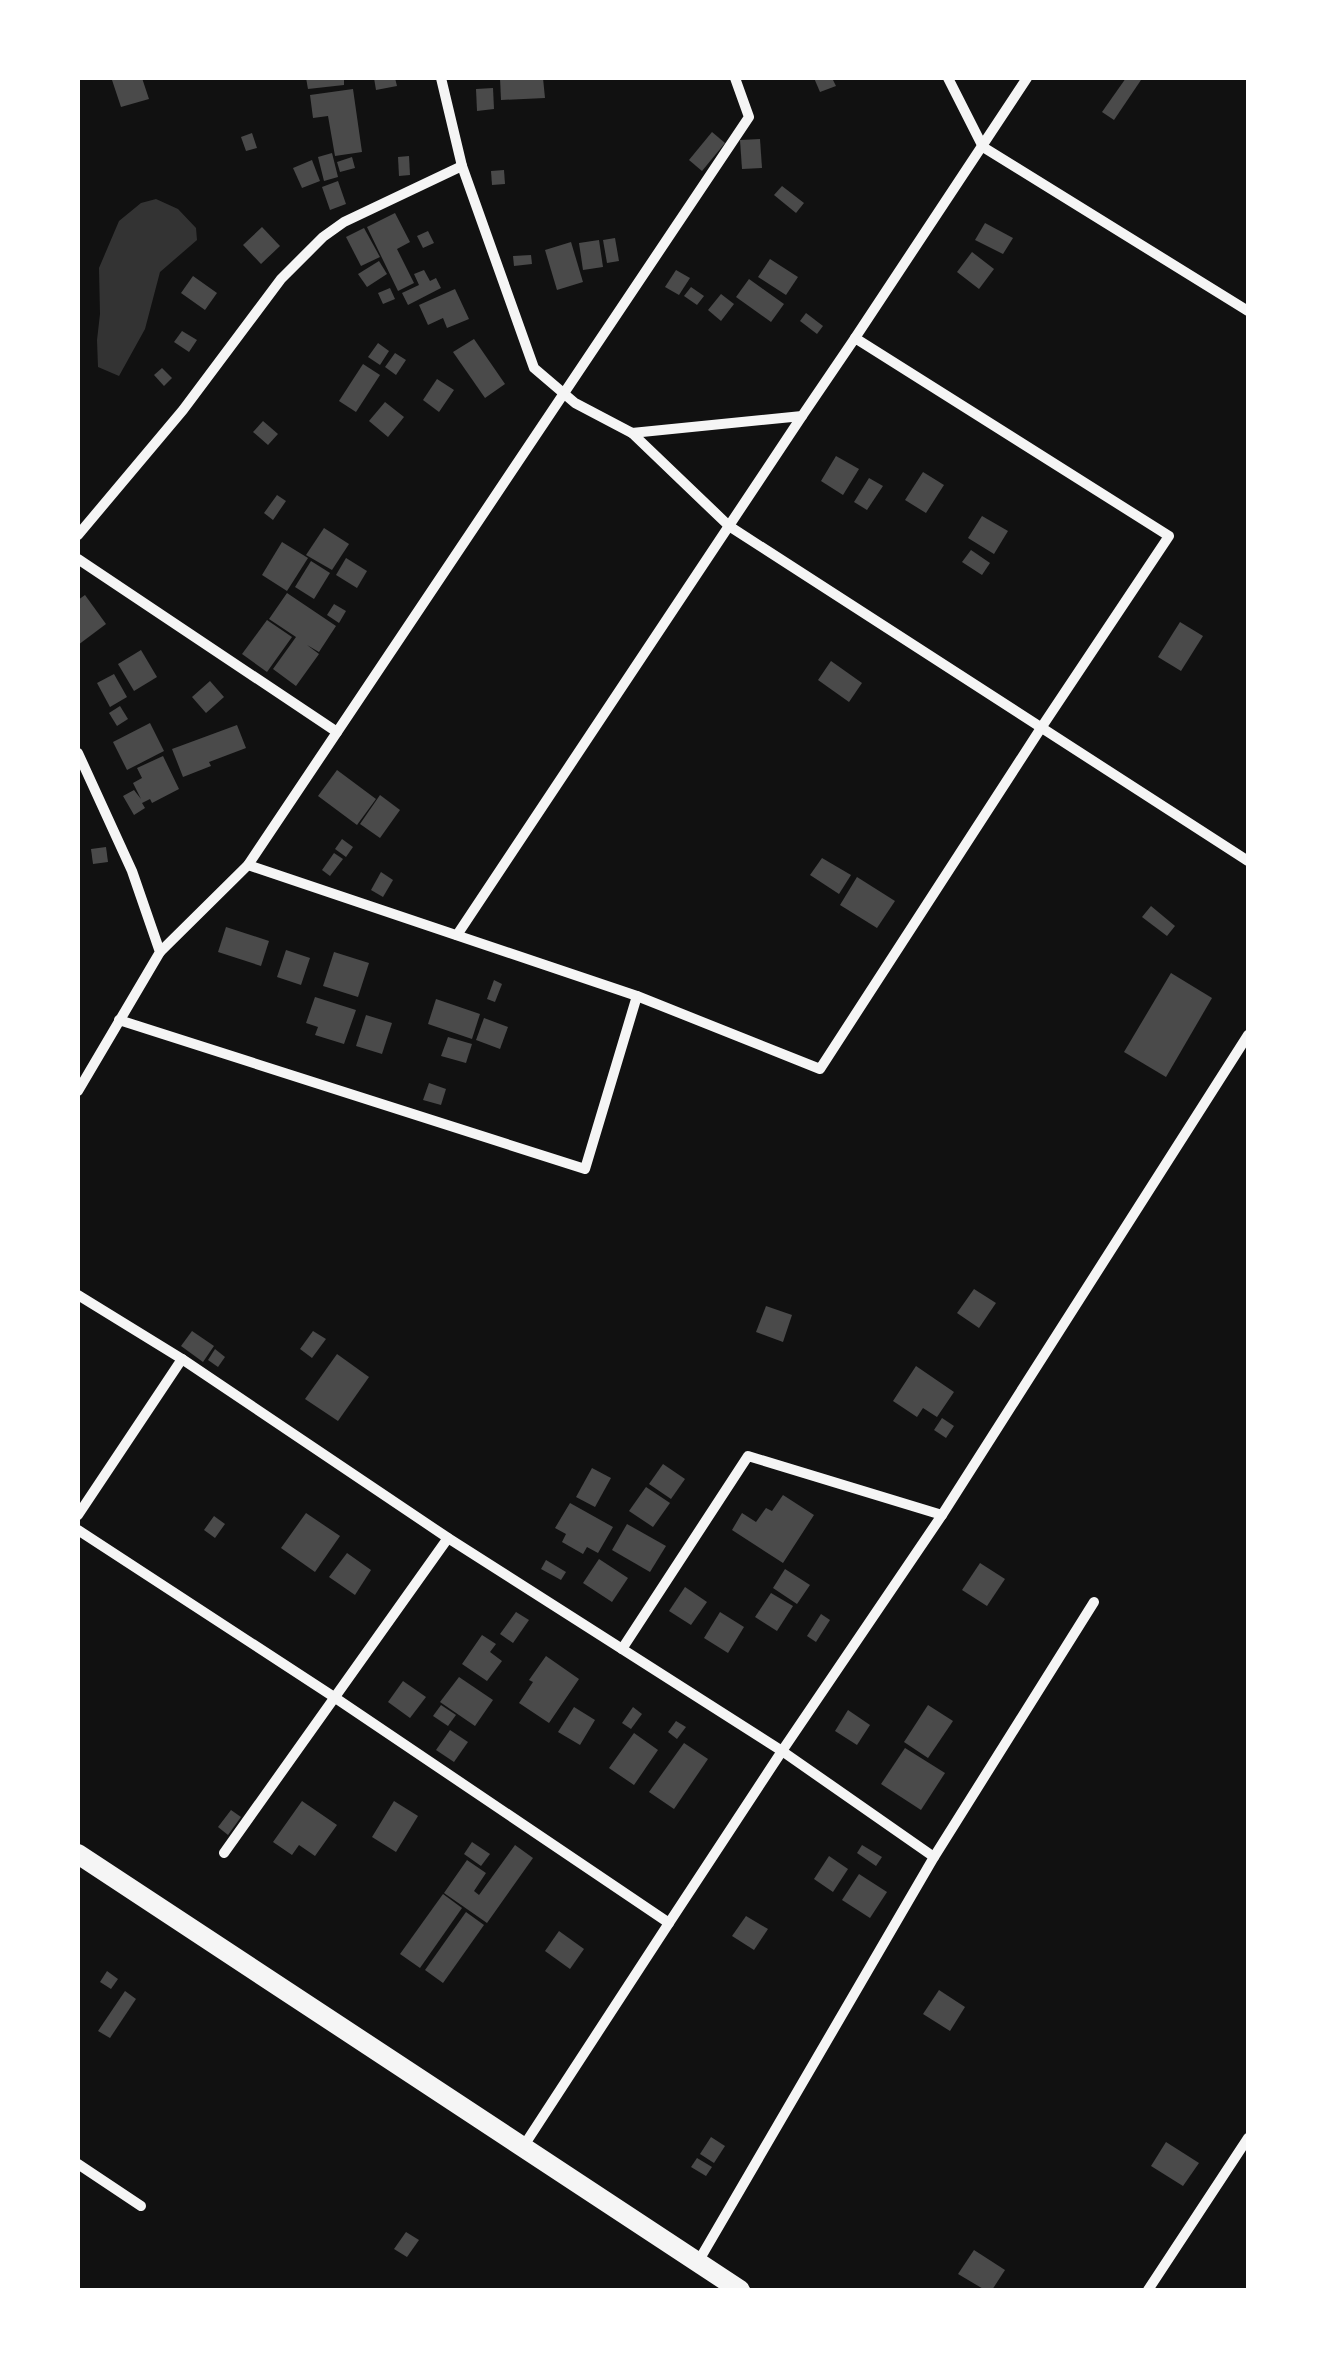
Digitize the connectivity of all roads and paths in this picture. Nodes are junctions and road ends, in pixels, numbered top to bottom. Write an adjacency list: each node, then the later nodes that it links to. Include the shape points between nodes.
1 (441, 78): 6 (street)
2 (735, 78): 9 (street, via 749,117)
3 (948, 78): 5 (street)
4 (1027, 78): 5 (street)
5 (982, 147): 7 (street); 8 (street)
6 (462, 166): 9 (street, via 534,368); 13 (street, via 323,236 281,279)
7 (1248, 312)
8 (855, 338): 10 (street); 15 (street, via 1169,536)
9 (565, 394): 11 (street); 16 (street)
10 (802, 416): 11 (street); 12 (street)
11 (632, 434): 12 (street)
12 (728, 526): 15 (street); 20 (street)
13 (78, 534)
14 (78, 559): 16 (street)
15 (1041, 728): 18 (street); 22 (street, via 820,1069)
16 (337, 732): 19 (street)
17 (78, 753): 21 (street)
18 (1248, 861)
19 (248, 865): 20 (street); 21 (street)
20 (457, 935): 22 (street)
21 (160, 952): 23 (street)
22 (636, 996): 23 (street, via 585,1168)
23 (119, 1020): 25 (street)
24 (1248, 1035): 31 (street)
25 (78, 1091)
26 (78, 1294): 27 (street)
27 (182, 1359): 29 (street); 33 (street)
28 (78, 1490): 29 (street)
29 (89, 1497): 30 (street)
30 (78, 1515)
31 (942, 1516): 35 (street, via 748,1456); 37 (street)
32 (78, 1530): 36 (street)
33 (448, 1538): 35 (street); 36 (street)
34 (1094, 1602): 40 (street)
35 (622, 1649): 37 (street)
36 (334, 1698): 39 (street); 41 (street)
37 (782, 1751): 40 (street); 41 (street)
38 (78, 1854): 43 (highway)
39 (224, 1854)
40 (934, 1857): 46 (street)
41 (669, 1923): 43 (street)
42 (1248, 2138): 48 (street)
43 (522, 2148): 46 (highway)
44 (78, 2164): 45 (street)
45 (141, 2206)
46 (697, 2262): 47 (highway)
47 (740, 2290)
48 (1148, 2290)

